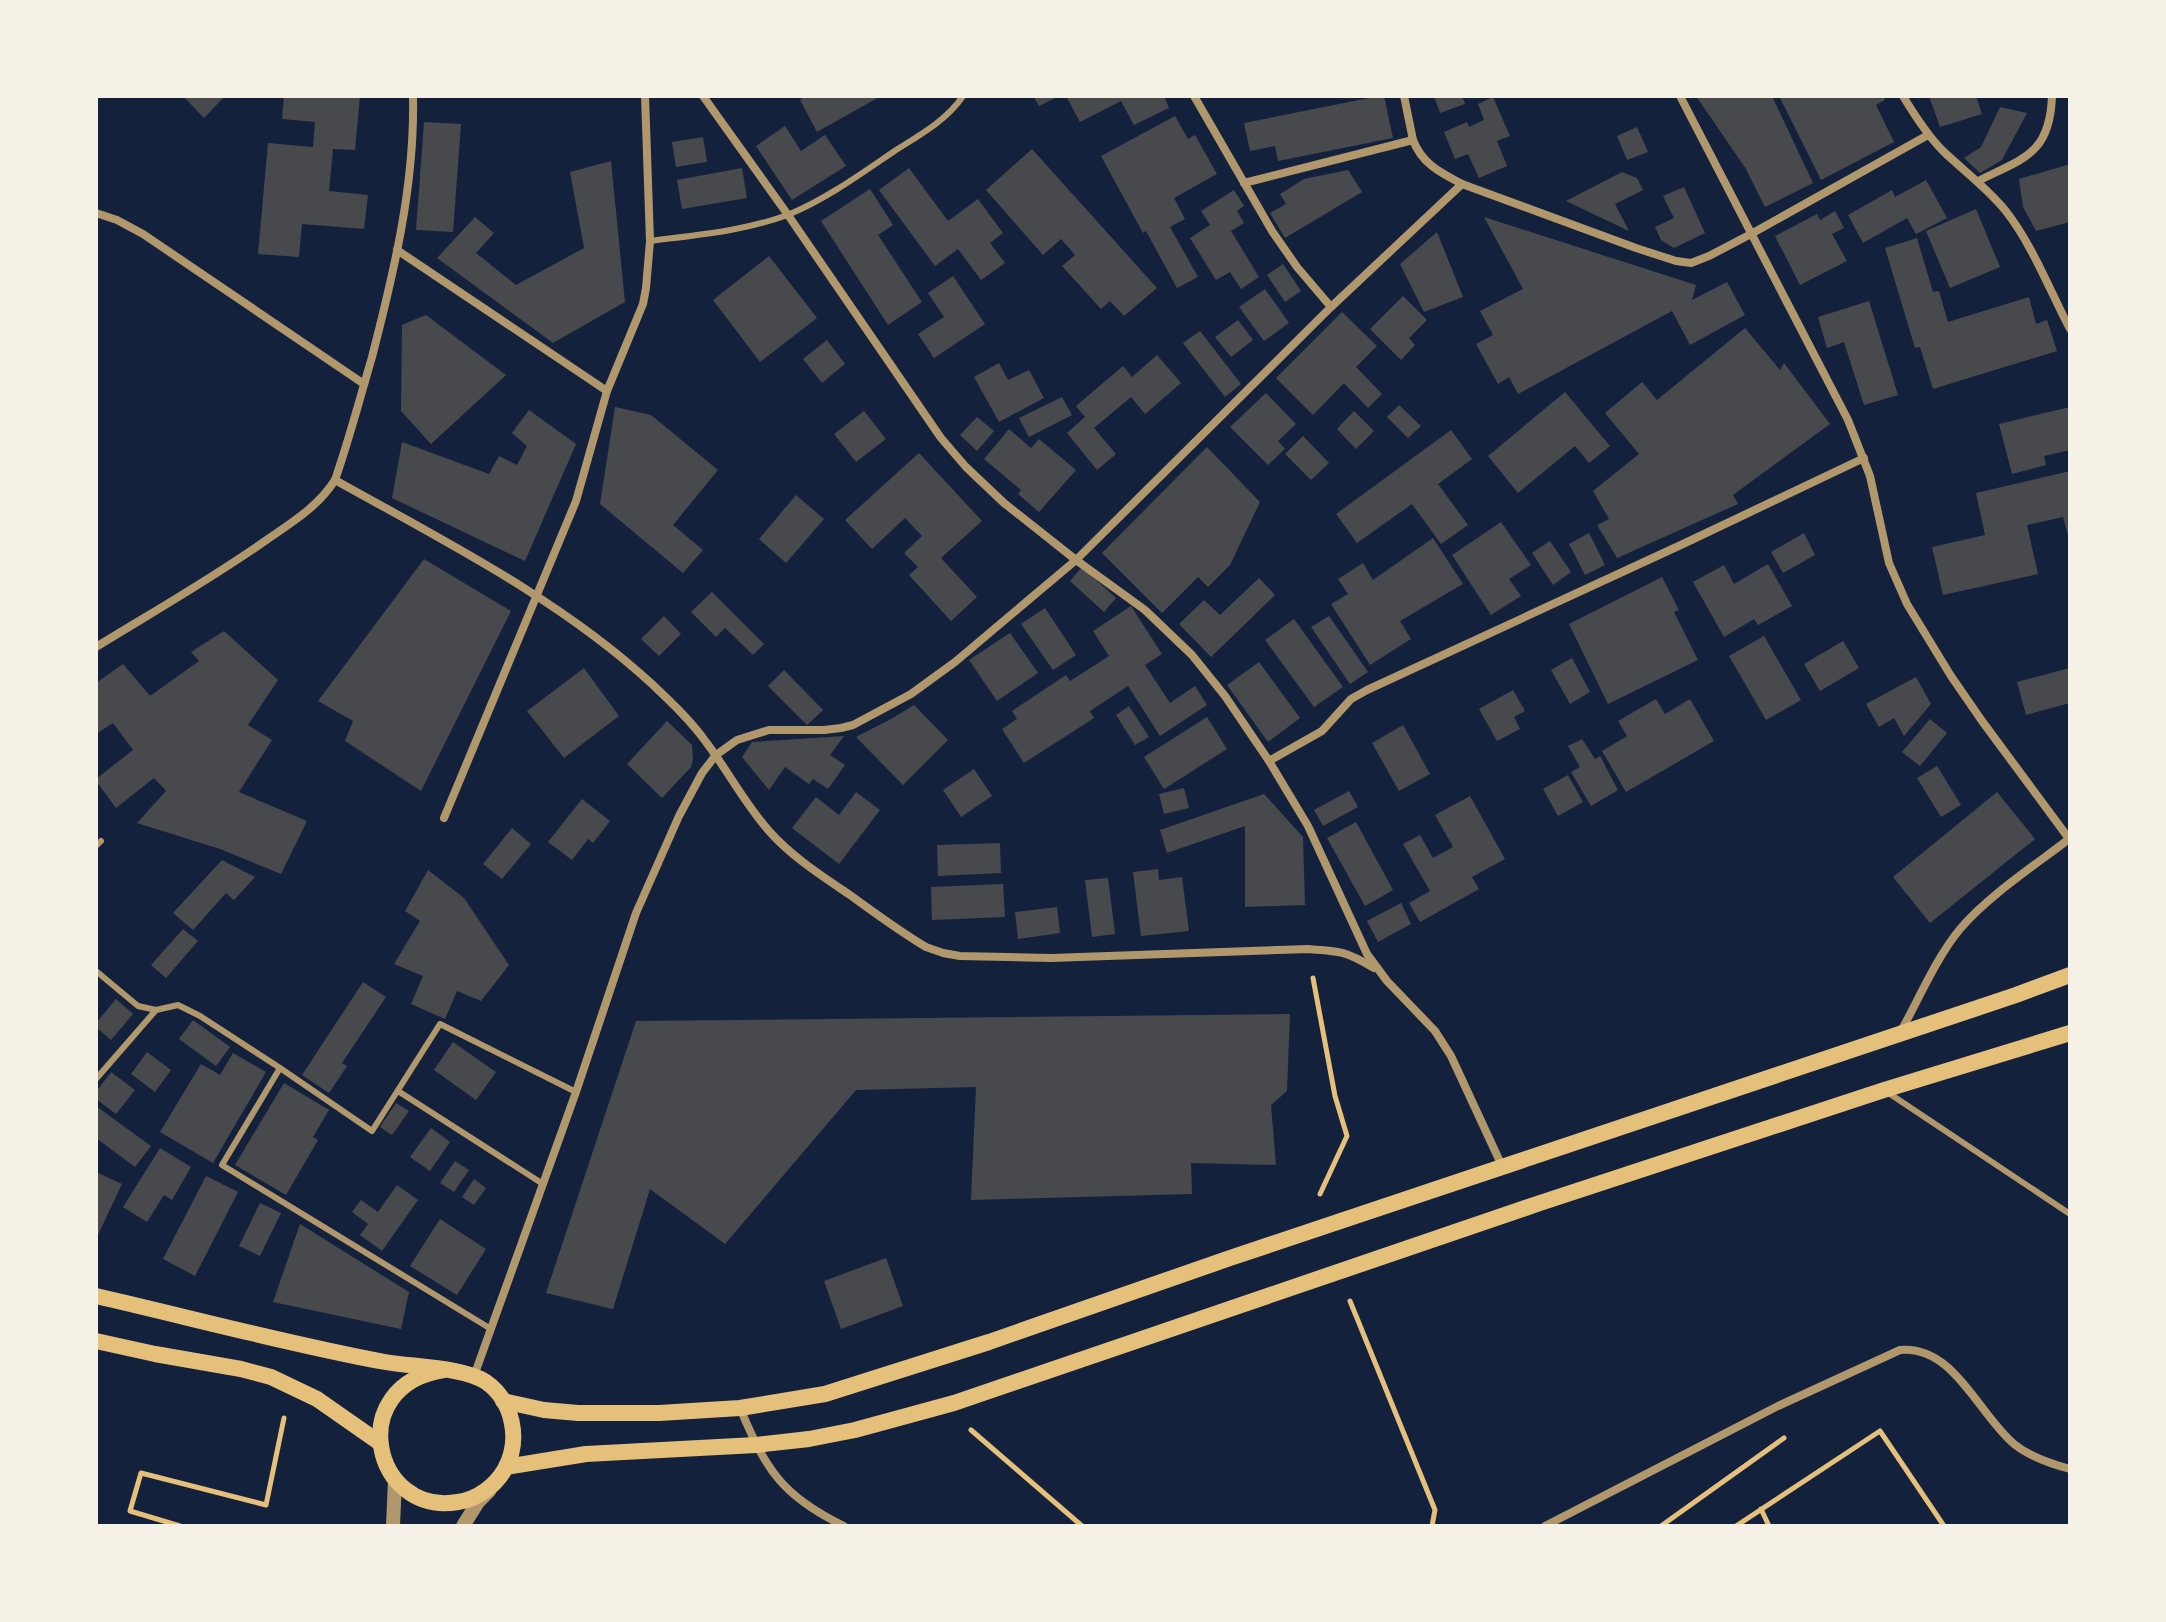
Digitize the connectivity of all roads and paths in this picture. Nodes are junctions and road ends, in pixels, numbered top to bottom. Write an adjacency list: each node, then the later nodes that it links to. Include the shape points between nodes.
1 (413, 96): 19 (street)
2 (645, 96): 18 (street)
3 (703, 96): 16 (street)
4 (963, 96): 16 (lane, via 933,126)
5 (1194, 96): 13 (street)
6 (1404, 96): 11 (street)
7 (1680, 96): 17 (street)
8 (1903, 96): 10 (street)
9 (2052, 96): 12 (street, via 2045,137 2037,147)
10 (1928, 135): 12 (street); 17 (street)
11 (1413, 140): 13 (street); 14 (street, via 1421,157)
12 (1978, 181): 21 (street, via 2016,226)
13 (1244, 183): 20 (street, via 1285,251)
14 (1462, 184): 17 (street, via 1676,261 1700,261); 20 (street)
15 (96, 213): 22 (street, via 143,234)
16 (788, 215): 18 (lane); 26 (street, via 941,438 1004,503)
17 (1751, 234): 24 (street)
18 (650, 241): 23 (street, via 643,304)
19 (397, 250): 22 (street); 23 (street)
20 (1331, 307): 26 (street)
21 (2070, 329)
22 (364, 384): 25 (street)
23 (607, 391): 27 (street, via 576,501)
24 (1864, 458): 30 (street, via 1367,690 1351,699 1322,731); 32 (street, via 1889,563 1907,604 1951,676)
25 (335, 480): 27 (street); 28 (street, via 303,515)
26 (1076, 560): 29 (street, via 955,662 889,707 841,728 752,734); 30 (street, via 1145,610 1192,655)
27 (537, 597): 29 (street, via 651,683); 31 (street)
28 (96, 647)
29 (716, 755): 33 (street, via 783,846 912,939 943,953 1051,958); 45 (street, via 679,816 636,913)
30 (1269, 761): 34 (street, via 1308,826 1349,920)
31 (444, 818)
32 (2069, 840): 39 (street, via 1958,931)
33 (1308, 949): 34 (street, via 1350,954); 40 (path)
34 (1378, 970): 46 (street, via 1443,1044)
35 (96, 971): 37 (lane, via 138,1006)
36 (2070, 975): 39 (main road)
37 (156, 1010): 41 (lane, via 178,1005); 42 (lane)
38 (2070, 1033): 43 (main road)
39 (1900, 1034): 46 (main road)
40 (1327, 1047)
41 (280, 1068): 44 (lane, via 372,1131); 50 (lane, via 222,1165)
42 (96, 1079)
43 (1884, 1090): 48 (lane); 60 (main road, via 954,1403 855,1430)
44 (398, 1091): 45 (lane, via 440,1024); 47 (lane)
45 (576, 1092): 47 (street)
46 (1502, 1167): 56 (main road, via 865,1383)
47 (543, 1184): 50 (street)
48 (2070, 1214)
49 (96, 1296): 52 (main road, via 254,1334)
50 (491, 1329): 53 (street)
51 (96, 1341): 54 (main road, via 241,1369)
52 (444, 1370): 53 (main road); 59 (main road, via 414,1378 396,1394 381,1421)
53 (474, 1376): 55 (main road)
54 (293, 1386): 59 (main road); 67 (path, via 266,1505 141,1473 130,1511)
55 (503, 1401): 56 (main road, via 578,1413); 62 (main road, via 514,1439)
56 (740, 1408): 60 (street)
57 (965, 1426): 71 (path)
58 (1791, 1433): 74 (path)
59 (380, 1443): 63 (main road)
60 (756, 1445): 62 (main road, via 586,1454); 70 (street, via 785,1488)
61 (2070, 1469): 73 (street, via 2032,1457 2015,1445 1950,1368 1916,1349 1900,1350 1790,1400)
62 (502, 1474): 63 (main road, via 486,1491 456,1503 417,1496); 69 (street)
63 (395, 1480): 68 (street)
64 (1761, 1509): 66 (path, via 1880,1431); 75 (path); 76 (path)
65 (1435, 1510): 72 (path)
66 (1942, 1525)
67 (180, 1526)
68 (393, 1526)
69 (463, 1526)
70 (844, 1526)
71 (1082, 1526)
72 (1432, 1526)
73 (1545, 1526)
74 (1661, 1526)
75 (1736, 1526)
76 (1769, 1526)

